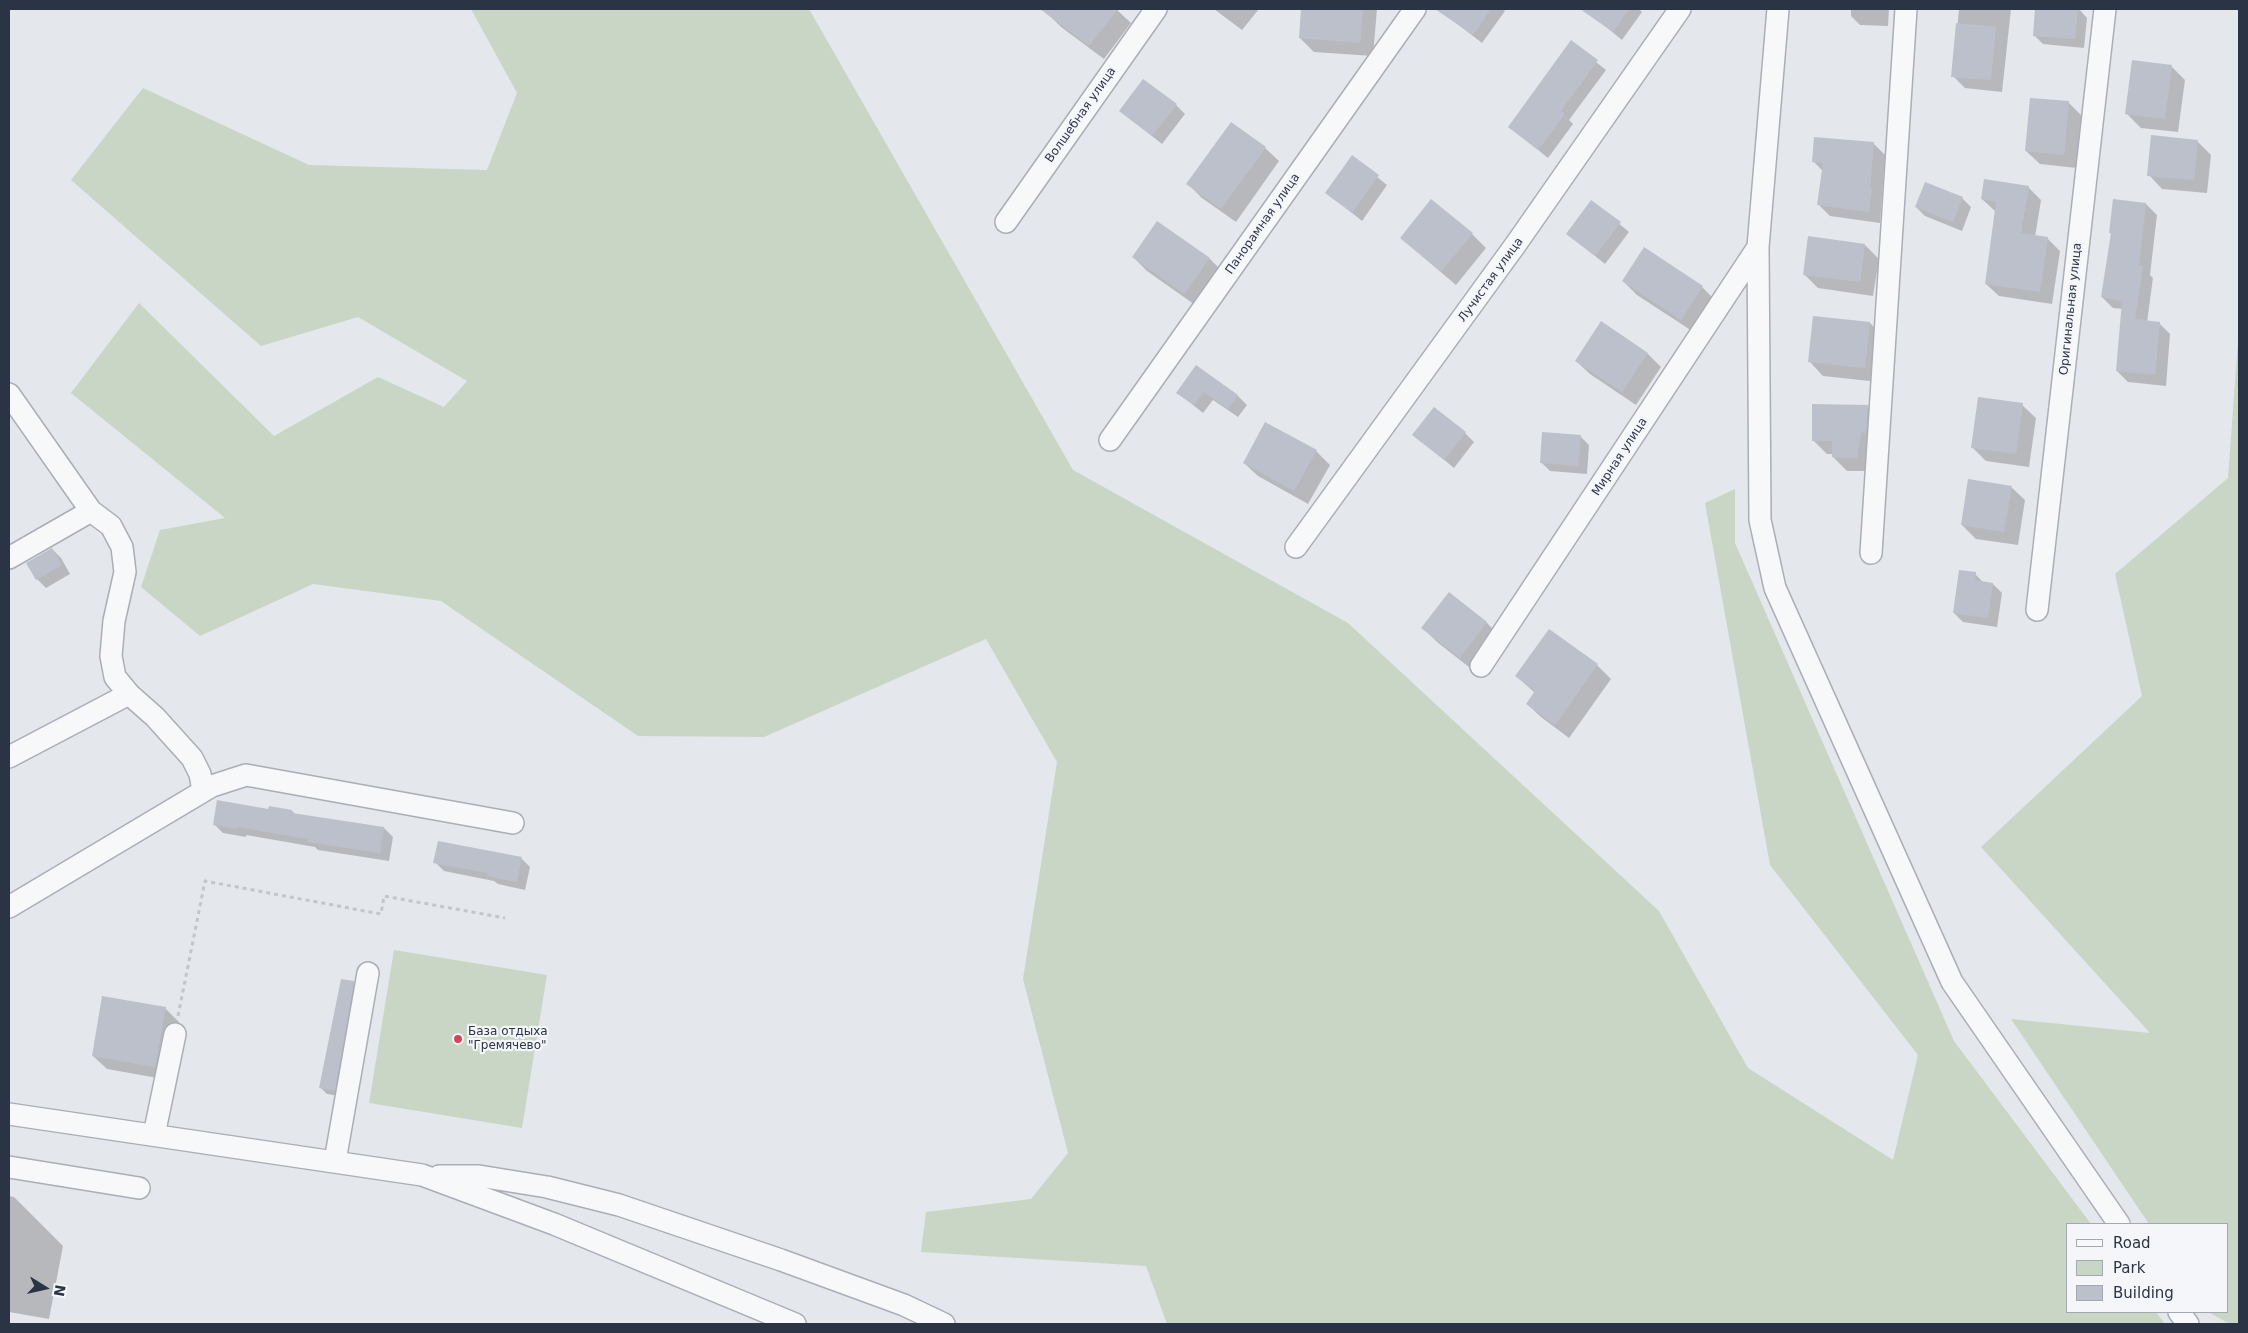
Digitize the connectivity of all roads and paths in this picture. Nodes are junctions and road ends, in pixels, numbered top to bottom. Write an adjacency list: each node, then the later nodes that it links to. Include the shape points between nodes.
1 (1156, 9): 7 (street, Волшебная улица)
2 (1415, 9): 10 (street, Панорамная улица)
3 (1680, 9): 12 (street, Лучистая улица, via 1516,244)
4 (1778, 9): 8 (street)
5 (1906, 9): 13 (street)
6 (2105, 9): 15 (street, Оригинальная улица)
7 (1006, 222)
8 (1758, 247): 16 (street, Мирная улица); 31 (street, via 1760,520 1775,588 1952,982)
9 (9, 394): 11 (street)
10 (1110, 440)
11 (91, 511): 14 (street); 17 (street, via 110,526 122,547 125,572 114,621 111,656 115,676)
12 (1296, 547)
13 (1871, 553)
14 (9, 558)
15 (2038, 610)
16 (1481, 666)
17 (129, 694): 18 (street); 19 (street, via 192,758 200,774)
18 (9, 757)
19 (203, 791): 20 (street, via 246,775); 21 (street)
20 (513, 822)
21 (9, 906)
22 (505, 918): 24 (path, via 384,896 381,914 206,881)
23 (368, 973): 27 (street)
24 (175, 1034): 26 (street)
25 (9, 1114): 26 (street)
26 (154, 1135): 27 (street)
27 (335, 1161): 29 (street)
28 (9, 1167): 30 (street)
29 (422, 1175): 33 (street, via 554,1224); 34 (street, via 479,1176 547,1186 619,1205 896,1302)
30 (139, 1188)
31 (2118, 1223)
32 (2180, 1313): 35 (street)
33 (795, 1324)
34 (944, 1324)
35 (2188, 1324)

